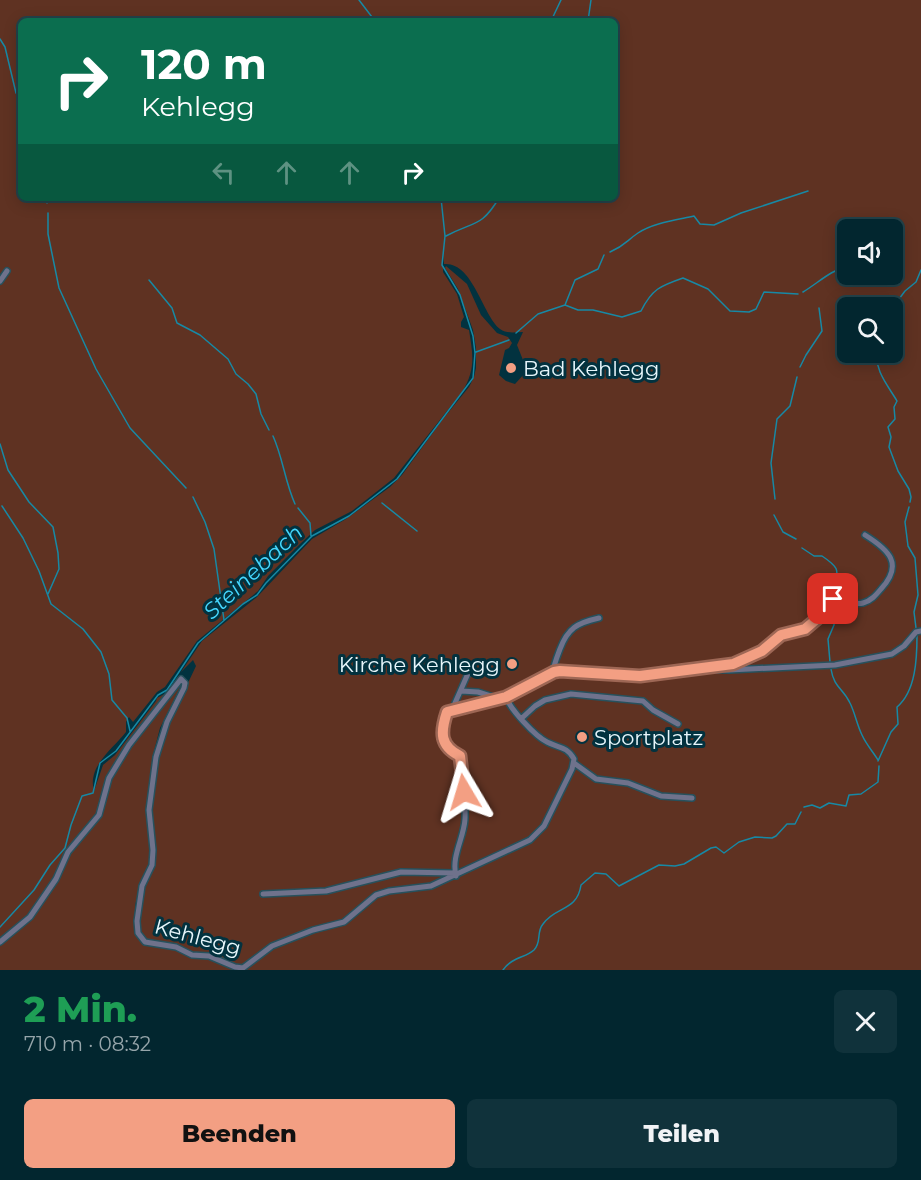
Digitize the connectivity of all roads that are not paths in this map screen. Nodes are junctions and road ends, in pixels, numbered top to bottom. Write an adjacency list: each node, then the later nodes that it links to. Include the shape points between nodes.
1 (7, 271): 2 (street)
2 (0, 281)
3 (866, 535): 7 (street, via 887,551 892,560 891,578 874,597 859,604 831,599 805,629 781,635 762,651 741,661)
4 (599, 618): 8 (street, via 585,621 564,636)
5 (921, 632): 7 (street, via 916,632 892,654 852,663)
6 (470, 669): 9 (street)
7 (702, 669): 8 (street, via 640,676)
8 (554, 672): 10 (street)
9 (461, 691): 10 (street); 11 (street)
10 (503, 698): 11 (street); 12 (street)
11 (455, 709): 16 (street, via 447,712 442,731 447,748 460,756 464,792 465,822)
12 (522, 718): 13 (street, via 545,700 572,694 643,701); 14 (street, via 546,742 567,750)
13 (678, 724)
14 (573, 763): 15 (street, via 596,779 628,783 662,796); 16 (street, Kehlegg, via 538,834)
15 (692, 798)
16 (455, 874): 17 (street, Kehlegg, via 401,872 326,891); 18 (street, Kehlegg, via 424,889 376,895 344,922 272,946 243,968 176,947 145,942 138,933 137,921 142,886 152,865 149,810 156,757 166,722 184,688 181,679 129,745 109,778 99,815 68,852 56,879 30,918)
17 (263, 894)
18 (0, 942)

